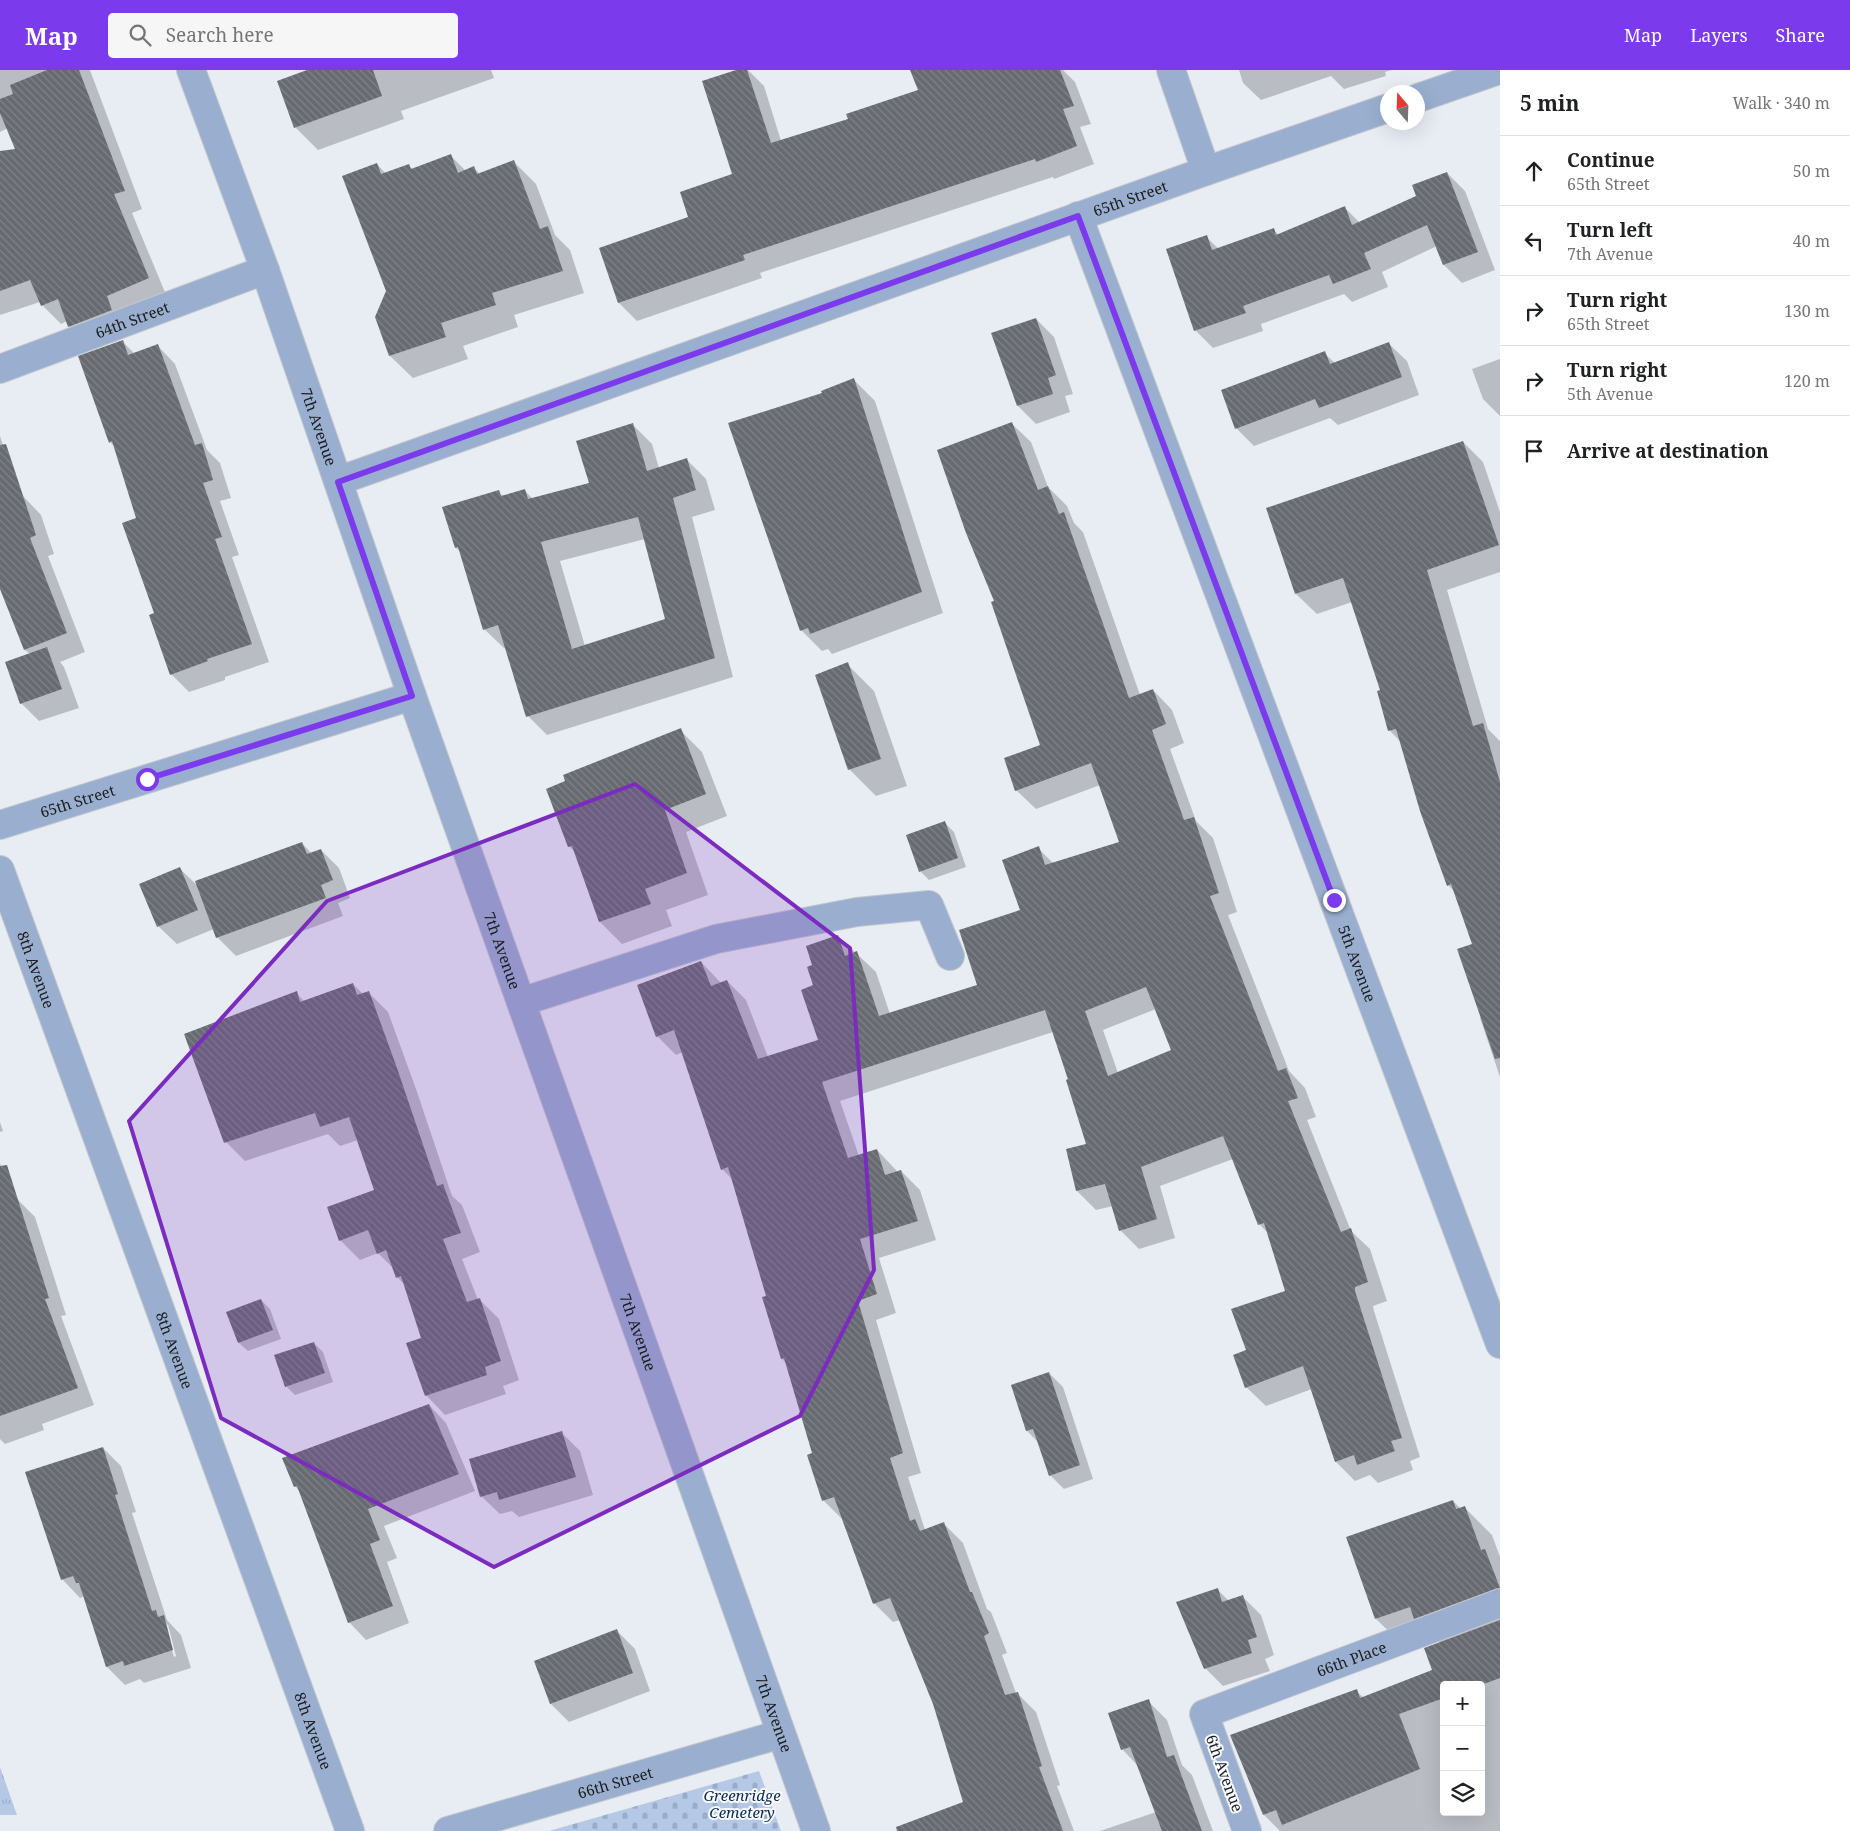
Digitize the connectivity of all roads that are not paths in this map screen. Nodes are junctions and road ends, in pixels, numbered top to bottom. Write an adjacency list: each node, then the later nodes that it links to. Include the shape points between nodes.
1 (191, 70): 8 (street, 7th Avenue)
2 (1171, 70): 6 (street)
3 (1498, 70): 4 (street)
4 (1425, 96)
5 (1380, 111): 6 (street, 65th Street)
6 (1206, 171): 7 (street, 65th Street)
7 (1078, 216): 10 (street, 65th Street); 16 (street, 5th Avenue)
8 (265, 270): 9 (street, 64th Street); 10 (street, 7th Avenue)
9 (0, 369)
10 (338, 482): 11 (street, 7th Avenue)
11 (412, 696): 12 (street, 65th Street); 15 (street, 7th Avenue)
12 (0, 825)
13 (0, 870): 21 (street, 8th Avenue)
14 (950, 956): 15 (street, via 929,905 857,912 716,939)
15 (520, 1002): 19 (street, 7th Avenue)
16 (1500, 1344)
17 (1500, 1603): 18 (street, 66th Place)
18 (1204, 1714): 23 (street, 6th Avenue)
19 (781, 1734): 20 (street, 7th Avenue); 22 (street, 66th Street)
20 (809, 1829)
21 (350, 1831)
22 (448, 1831)
23 (1246, 1831)

